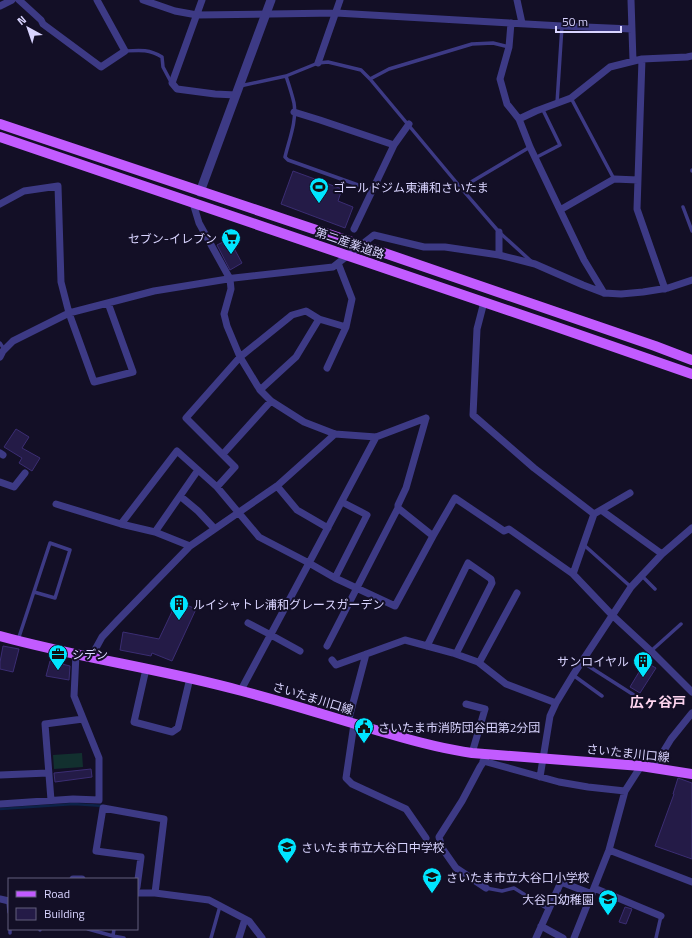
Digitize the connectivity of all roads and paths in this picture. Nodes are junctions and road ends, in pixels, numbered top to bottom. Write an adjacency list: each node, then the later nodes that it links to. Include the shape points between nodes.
1 (12, 0): 10 (street)
2 (19, 0): 19 (street, via 43,24 101,67)
3 (97, 0): 19 (street)
4 (143, 0): 12 (street, via 175,11)
5 (202, 0): 12 (street)
6 (271, 0): 13 (street)
7 (340, 0): 11 (street)
8 (517, 0): 15 (street)
9 (631, 0): 17 (street)
10 (0, 6)
11 (336, 13): 13 (street); 14 (street); 23 (street)
12 (197, 15): 13 (street); 26 (street)
13 (266, 15): 27 (street)
14 (511, 23): 15 (street); 18 (street)
15 (522, 23): 16 (street)
16 (562, 26): 17 (street); 29 (lane)
17 (632, 28): 22 (street)
18 (509, 47): 25 (lane, via 493,43 472,44 389,69); 32 (street, via 500,78 507,104)
19 (125, 51): 26 (lane, via 141,50 162,57 163,67)
20 (692, 56): 21 (street)
21 (642, 59): 22 (street); 40 (street)
22 (632, 61): 28 (street, via 610,67)
23 (318, 63): 24 (lane); 25 (lane, via 328,62 361,70)
24 (286, 76): 27 (lane); 31 (lane)
25 (370, 79): 34 (lane)
26 (172, 83): 27 (street, via 177,89 215,94)
27 (238, 90): 43 (street)
28 (571, 98): 29 (street); 39 (lane)
29 (557, 103): 30 (street)
30 (542, 108): 32 (street); 38 (lane, via 560,145)
31 (294, 112): 36 (street); 42 (lane, via 286,157 288,160)
32 (519, 120): 37 (street)
33 (0, 124): 43 (main road, 第二産業道路)
34 (409, 124): 36 (street); 41 (lane)
35 (0, 137): 44 (main road, 第二産業道路)
36 (394, 145): 42 (street)
37 (530, 147): 38 (street); 41 (lane)
38 (534, 158): 47 (street)
39 (614, 179): 40 (street); 47 (street)
40 (638, 180): 58 (street, via 637,209)
41 (461, 188): 50 (lane)
42 (372, 190): 48 (street)
43 (200, 192): 51 (main road, 第二産業道路)
44 (193, 203): 53 (main road, 第二産業道路); 56 (street, via 199,223)
45 (0, 204): 62 (street, via 24,191 58,186 61,282)
46 (683, 207): 49 (lane)
47 (560, 210): 59 (street, via 584,260)
48 (354, 228)
49 (692, 231)
50 (499, 232): 52 (street); 55 (lane)
51 (361, 245): 52 (street, via 374,235 424,247 445,247); 53 (street); 68 (main road, 第二産業道路)
52 (499, 255): 55 (street)
53 (348, 256): 54 (street); 60 (main road, 第二産業道路)
54 (338, 263): 56 (street, via 333,267); 64 (street, via 352,300)
55 (535, 264): 59 (street)
56 (230, 279): 61 (street, via 154,290); 67 (street, via 231,289 224,314)
57 (692, 280): 58 (street)
58 (665, 289): 59 (street, via 621,294)
59 (604, 293)
60 (484, 302): 70 (main road, 第二産業道路); 88 (street, via 477,329 474,415 534,468)
61 (108, 303): 62 (street); 62 (street, via 133,372 94,382)
62 (69, 313): 65 (street)
63 (319, 319): 64 (street); 67 (street, via 306,311 292,316); 71 (street, via 296,357)
64 (346, 327): 69 (street)
65 (2, 346): 66 (street)
66 (0, 357)
67 (240, 357): 71 (street); 75 (street, via 186,418)
68 (692, 360)
69 (327, 368)
70 (692, 374)
71 (260, 390): 72 (street)
72 (271, 401): 73 (street, via 304,422); 75 (street)
73 (335, 434): 74 (street); 79 (street)
74 (376, 436): 83 (street); 85 (street, via 426,418)
75 (223, 454): 80 (street, via 236,467)
76 (198, 470): 80 (street); 82 (street); 89 (street, via 177,451)
77 (25, 473): 78 (street, via 14,487)
78 (0, 482)
79 (277, 486): 87 (street); 91 (street, via 297,510)
80 (217, 487): 87 (street)
81 (630, 493): 86 (street)
82 (180, 496): 90 (street); 93 (street)
83 (342, 502): 91 (street); 101 (street, via 367,515)
84 (56, 504): 89 (street)
85 (398, 508): 94 (street); 102 (street)
86 (602, 510): 88 (street); 97 (street)
87 (238, 513): 90 (street); 98 (street, via 259,538)
88 (594, 514): 95 (street)
89 (122, 524): 93 (street)
90 (214, 528): 96 (street)
91 (328, 528): 98 (street)
92 (692, 528): 97 (street)
93 (155, 532): 96 (street)
94 (433, 536): 99 (street, via 456,498 504,531 509,529); 102 (street, via 395,606)
95 (583, 545): 99 (street); 103 (lane)
96 (190, 546): 120 (street, via 102,637)
97 (662, 554): 100 (street)
98 (309, 563): 101 (street); 110 (street)
99 (573, 574): 107 (street)
100 (641, 576): 103 (street); 104 (lane)
101 (335, 578): 102 (street)
102 (356, 588): 113 (street)
103 (631, 588): 107 (street)
104 (655, 589)
105 (34, 592): 105 (lane, via 50,543 70,550 55,598); 112 (lane)
106 (517, 593): 123 (street)
107 (612, 615): 116 (street); 122 (street)
108 (248, 623): 110 (street)
109 (681, 624): 116 (lane)
110 (271, 635): 115 (street); 127 (street)
111 (0, 636): 112 (main road, さいたま川口線)
112 (18, 641): 117 (main road, さいたま川口線)
113 (327, 646)
114 (427, 646): 118 (street, via 405,640); 119 (street); 119 (street, via 468,563 491,579 492,583)
115 (300, 650)
116 (651, 651): 128 (street)
117 (76, 654): 120 (main road, さいたま川口線); 134 (street, via 74,696)
118 (366, 654): 121 (street, via 336,665); 135 (street)
119 (456, 654): 123 (street)
120 (91, 657): 124 (main road, さいたま川口線)
121 (332, 660)
122 (582, 662): 125 (street); 130 (lane)
123 (479, 663): 131 (street, via 506,684)
124 (146, 669): 126 (main road, さいたま川口線); 126 (street, via 134,722 172,732 178,728)
125 (573, 675): 129 (lane); 131 (street)
126 (190, 678): 127 (main road, さいたま川口線)
127 (241, 690): 135 (main road, さいたま川口線)
128 (692, 692)
129 (602, 696)
130 (637, 697)
131 (556, 703): 138 (street, via 550,716)
132 (466, 704): 136 (street, via 485,709)
133 (692, 714): 140 (street, via 671,738)
134 (83, 719): 141 (street, via 45,724); 146 (street, via 98,758 100,800)
135 (351, 723): 136 (main road, さいたま川口線, via 434,746); 148 (street, via 346,778 352,784 406,809)
136 (472, 753): 137 (main road, さいたま川口線)
137 (486, 758): 138 (main road, さいたま川口線); 144 (street); 152 (street, via 438,837 442,848 456,868)
138 (543, 758): 139 (main road, さいたま川口線); 144 (street)
139 (641, 766): 140 (main road, さいたま川口線); 145 (street)
140 (654, 767): 142 (main road, さいたま川口線)
141 (48, 773): 143 (street); 146 (street)
142 (692, 774)
143 (0, 775)
144 (540, 777): 145 (street, via 588,787)
145 (625, 791): 149 (street)
146 (51, 800): 147 (street)
147 (0, 804)
148 (426, 838)
149 (609, 850): 151 (street); 153 (street)
150 (138, 880): 155 (street, via 141,857 96,851 103,808 164,819)
151 (692, 882)
152 (486, 888): 157 (lane, via 502,891 514,888)
153 (593, 891): 157 (street, via 561,882); 158 (street); 170 (street)
154 (138, 892): 155 (street)
155 (155, 893): 156 (street, via 209,900)
156 (220, 906): 159 (street); 165 (lane)
157 (548, 909): 160 (street)
158 (661, 916): 171 (lane)
159 (245, 919): 166 (street); 167 (street)
160 (541, 926): 168 (street); 169 (street)
161 (92, 930): 163 (lane)
162 (114, 930): 163 (lane)
163 (113, 936): 164 (lane)
164 (124, 938)
165 (210, 938)
166 (239, 938)
167 (262, 938)
168 (536, 938)
169 (563, 938)
170 (574, 938)
171 (656, 938)

